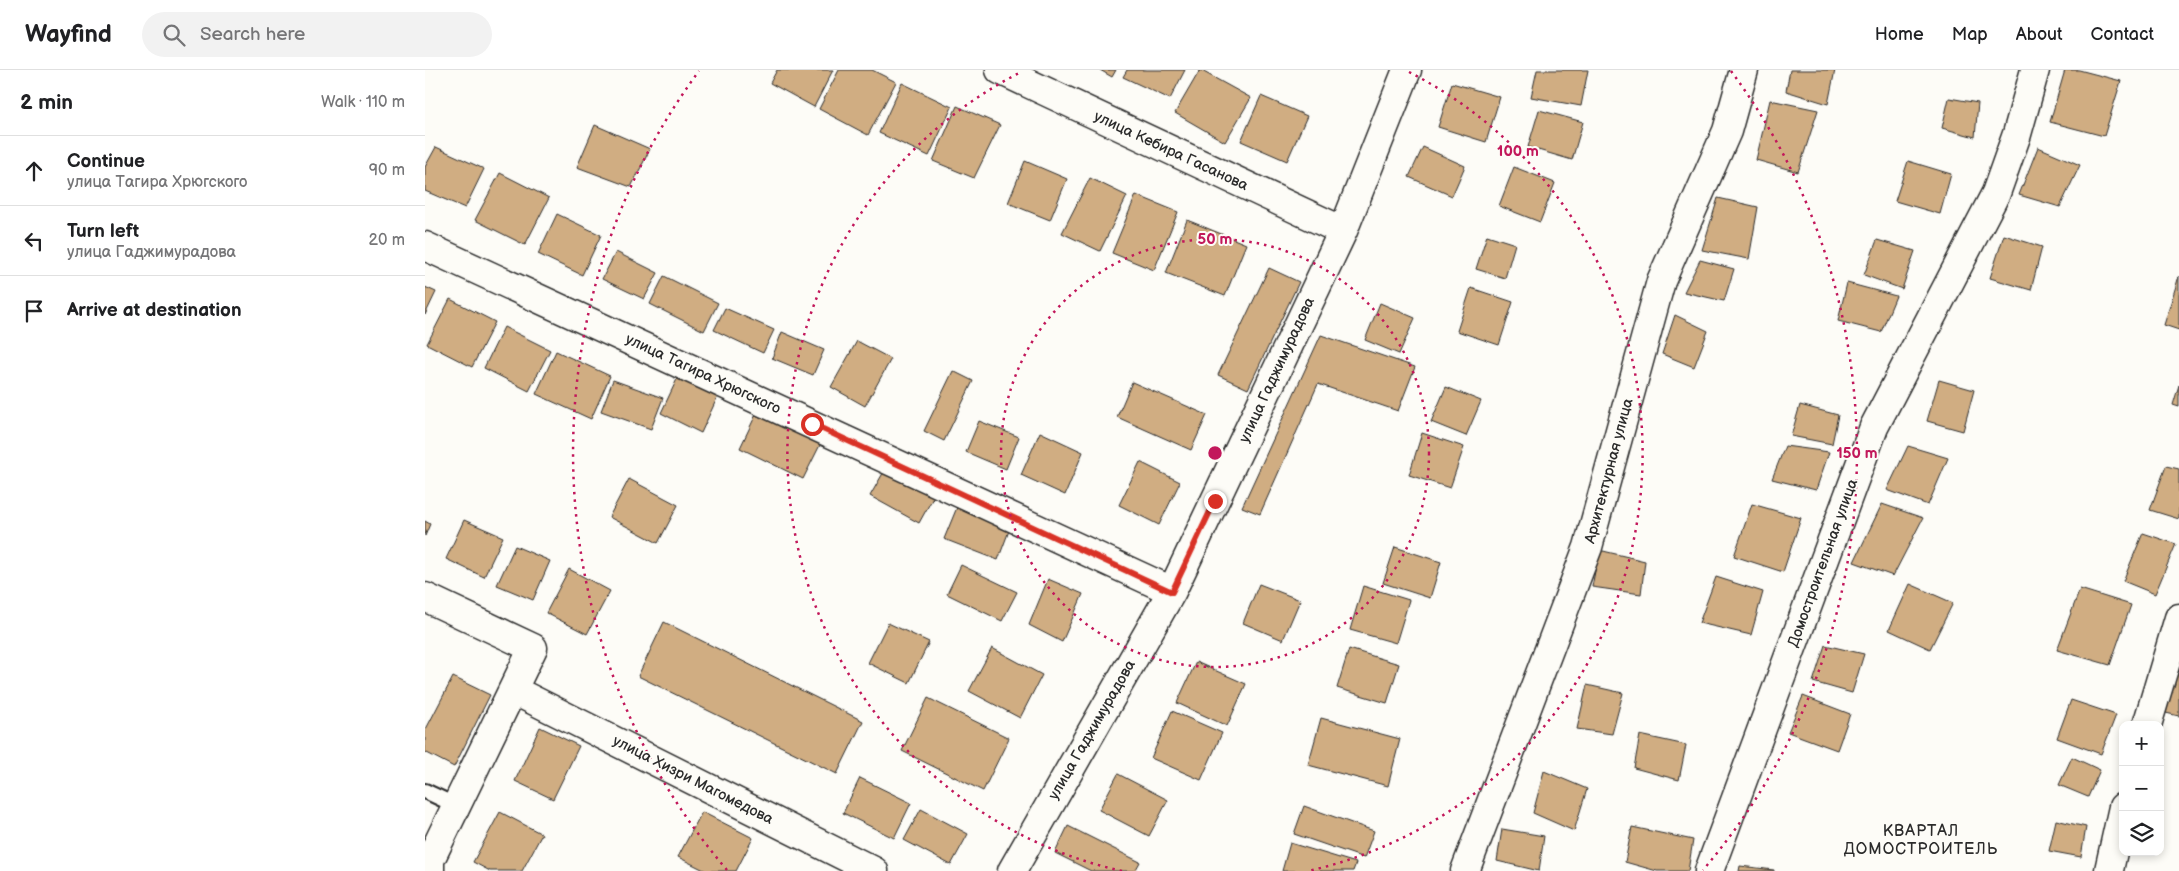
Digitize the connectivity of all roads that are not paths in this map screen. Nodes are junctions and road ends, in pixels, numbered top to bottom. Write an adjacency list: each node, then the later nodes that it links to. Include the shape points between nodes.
1 (1000, 70): 5 (street, улица Кебира Гасанова)
2 (1407, 70): 5 (street, улица Гаджимурадова)
3 (1744, 70): 18 (street, Архитектурная улица, via 1727,131 1661,281 1588,547)
4 (2035, 70): 19 (street, Домостроительная улица, via 2017,134 1995,193 1874,427)
5 (1343, 231): 7 (street, улица Гаджимурадова)
6 (425, 246): 7 (street, улица Тагира Хрюгского)
7 (1172, 592): 17 (street, улица Гаджимурадова)
8 (425, 597): 10 (street, via 533,648)
9 (2179, 618): 11 (street)
10 (513, 690): 13 (street); 16 (street, улица Хизри Магомедова)
11 (2148, 721)
12 (425, 791): 13 (lane)
13 (457, 806): 15 (street)
14 (2122, 811): 20 (street)
15 (428, 863)
16 (874, 871)
17 (1012, 871)
18 (1465, 871)
19 (1709, 871)
20 (2114, 871)

